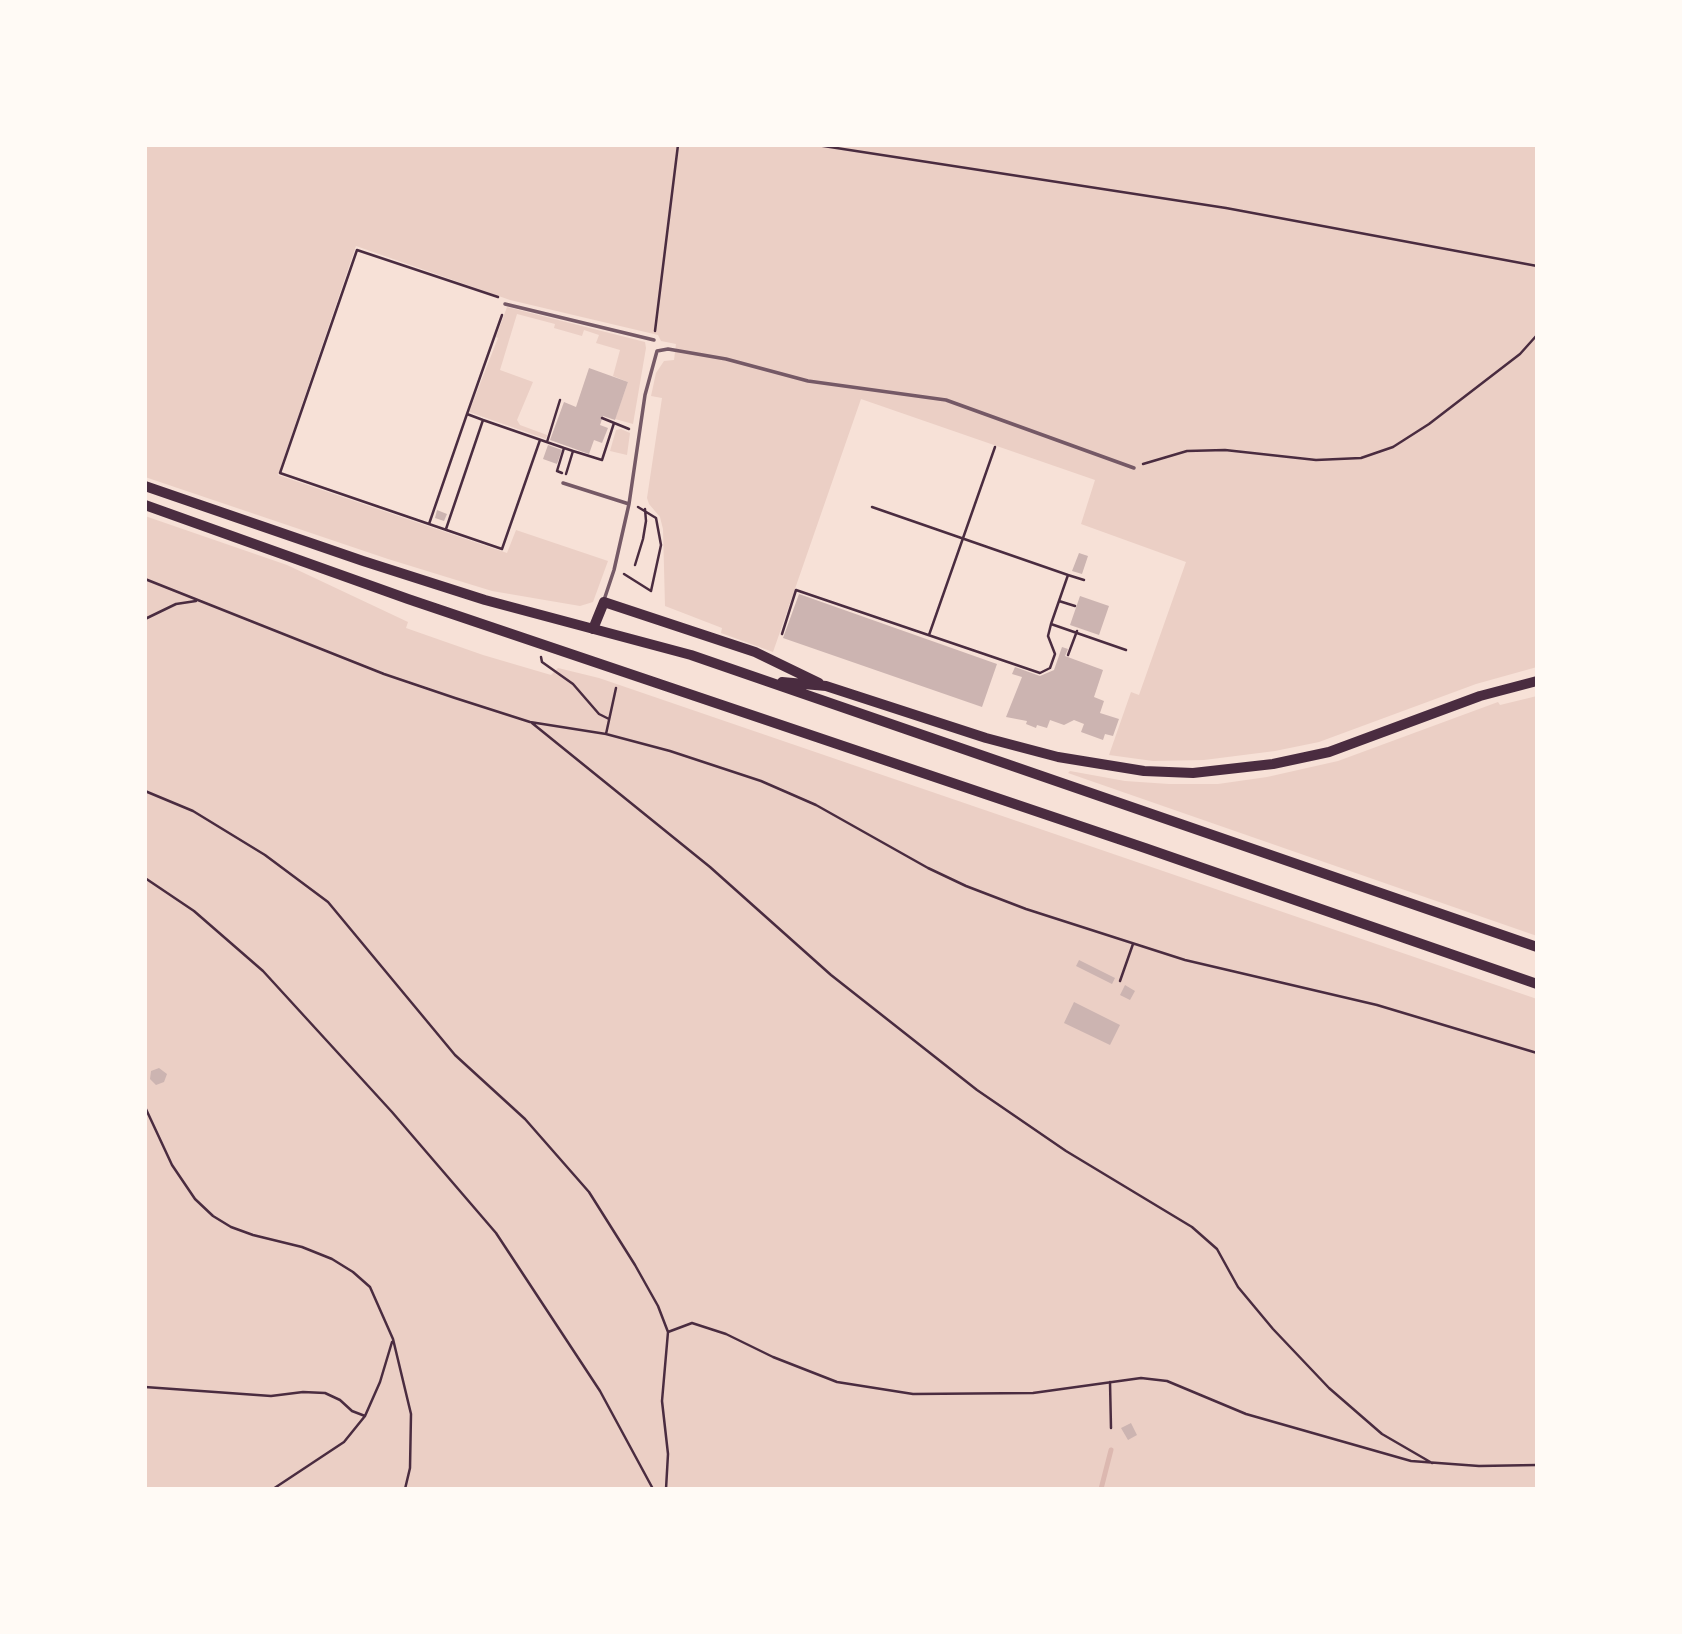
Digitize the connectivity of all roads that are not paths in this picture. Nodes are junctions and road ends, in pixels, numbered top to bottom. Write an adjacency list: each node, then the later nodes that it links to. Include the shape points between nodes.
1 (505, 304): 2 (lane)
2 (654, 340)
3 (1134, 468): 6 (lane, via 946,400 808,381 668,349 654,355)
4 (563, 483): 6 (lane)
5 (145, 486): 9 (highway, via 375,565)
6 (629, 504): 8 (lane)
7 (145, 505): 14 (highway)
8 (604, 602): 9 (highway); 12 (highway, via 755,652)
9 (593, 629): 10 (highway)
10 (765, 681): 12 (highway); 13 (highway)
11 (1537, 681): 12 (highway, via 1480,696 1329,752 1273,765 1193,773 1111,767 1038,752)
12 (826, 686)
13 (1537, 947)
14 (1537, 984)

